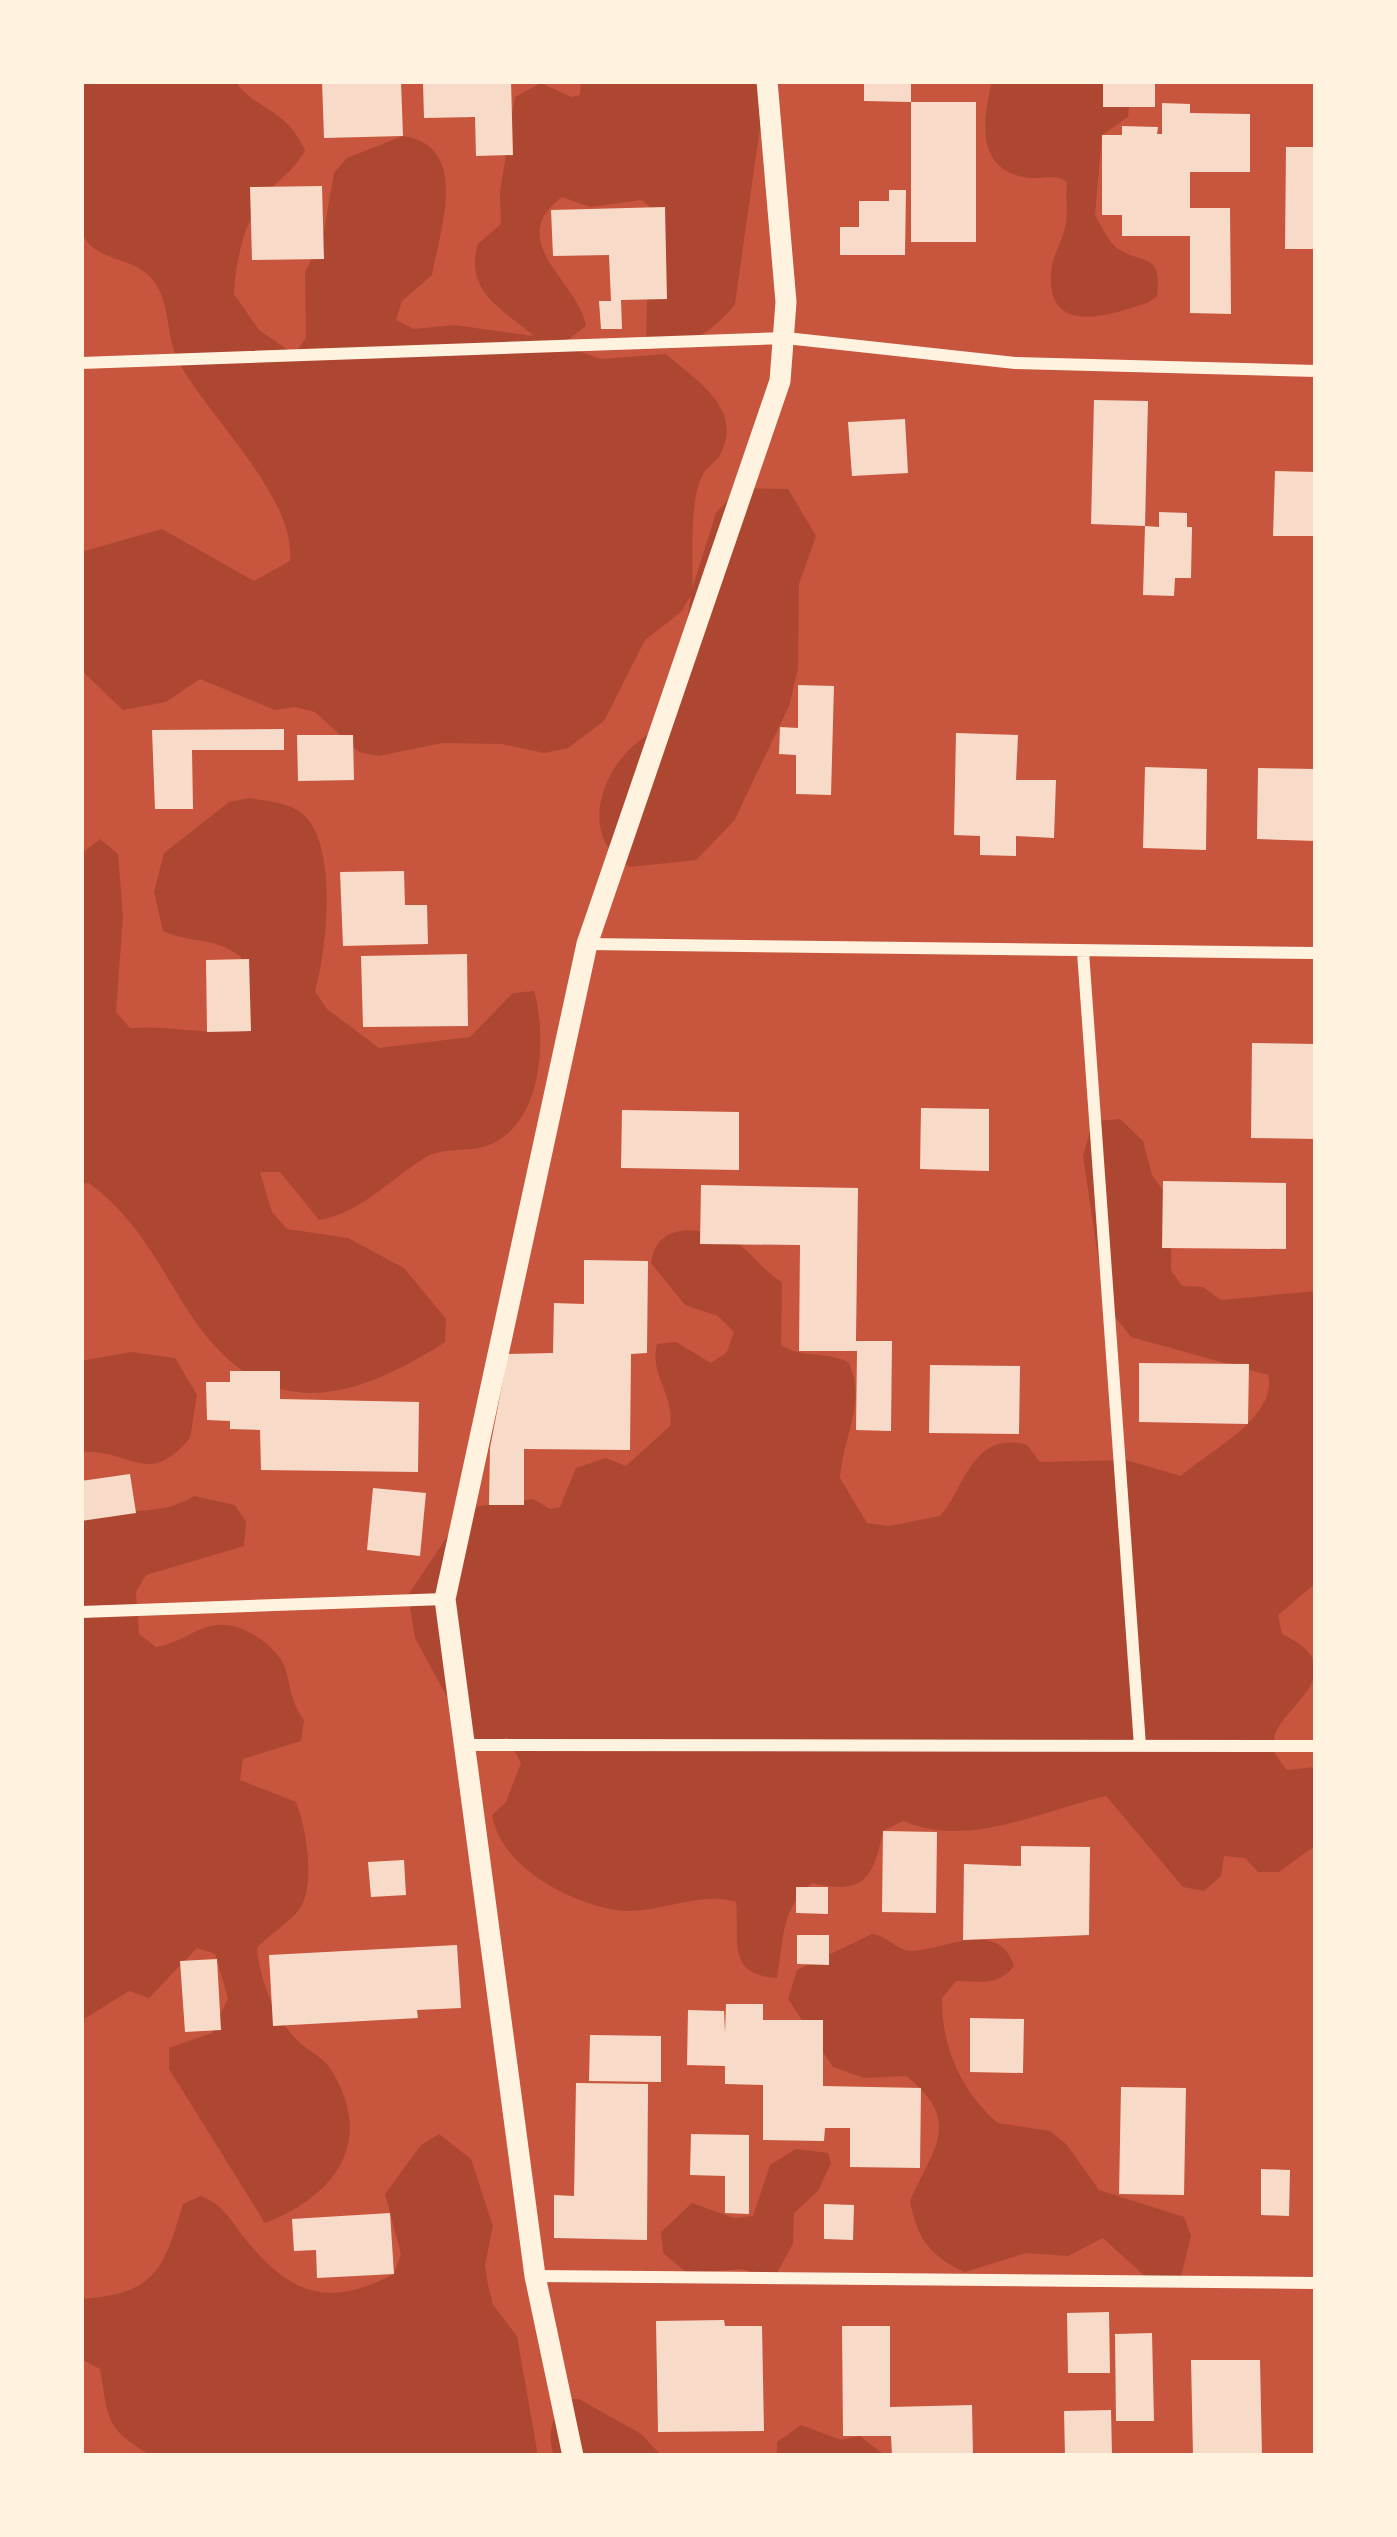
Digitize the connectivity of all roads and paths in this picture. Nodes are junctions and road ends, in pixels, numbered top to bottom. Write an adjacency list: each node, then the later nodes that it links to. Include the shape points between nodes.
1 (767, 81): 2 (street)
2 (786, 338): 3 (street); 4 (street, via 1015,363); 5 (street, via 780,381)
3 (81, 363)
4 (1316, 370)
5 (587, 944): 6 (street); 8 (street)
6 (1083, 952): 7 (street); 12 (street)
7 (1316, 953)
8 (445, 1599): 9 (street); 10 (street)
9 (81, 1612)
10 (466, 1745): 12 (street); 13 (street)
11 (1316, 1745): 12 (street)
12 (1140, 1746)
13 (535, 2276): 14 (street); 15 (street)
14 (1316, 2283)
15 (573, 2456)

